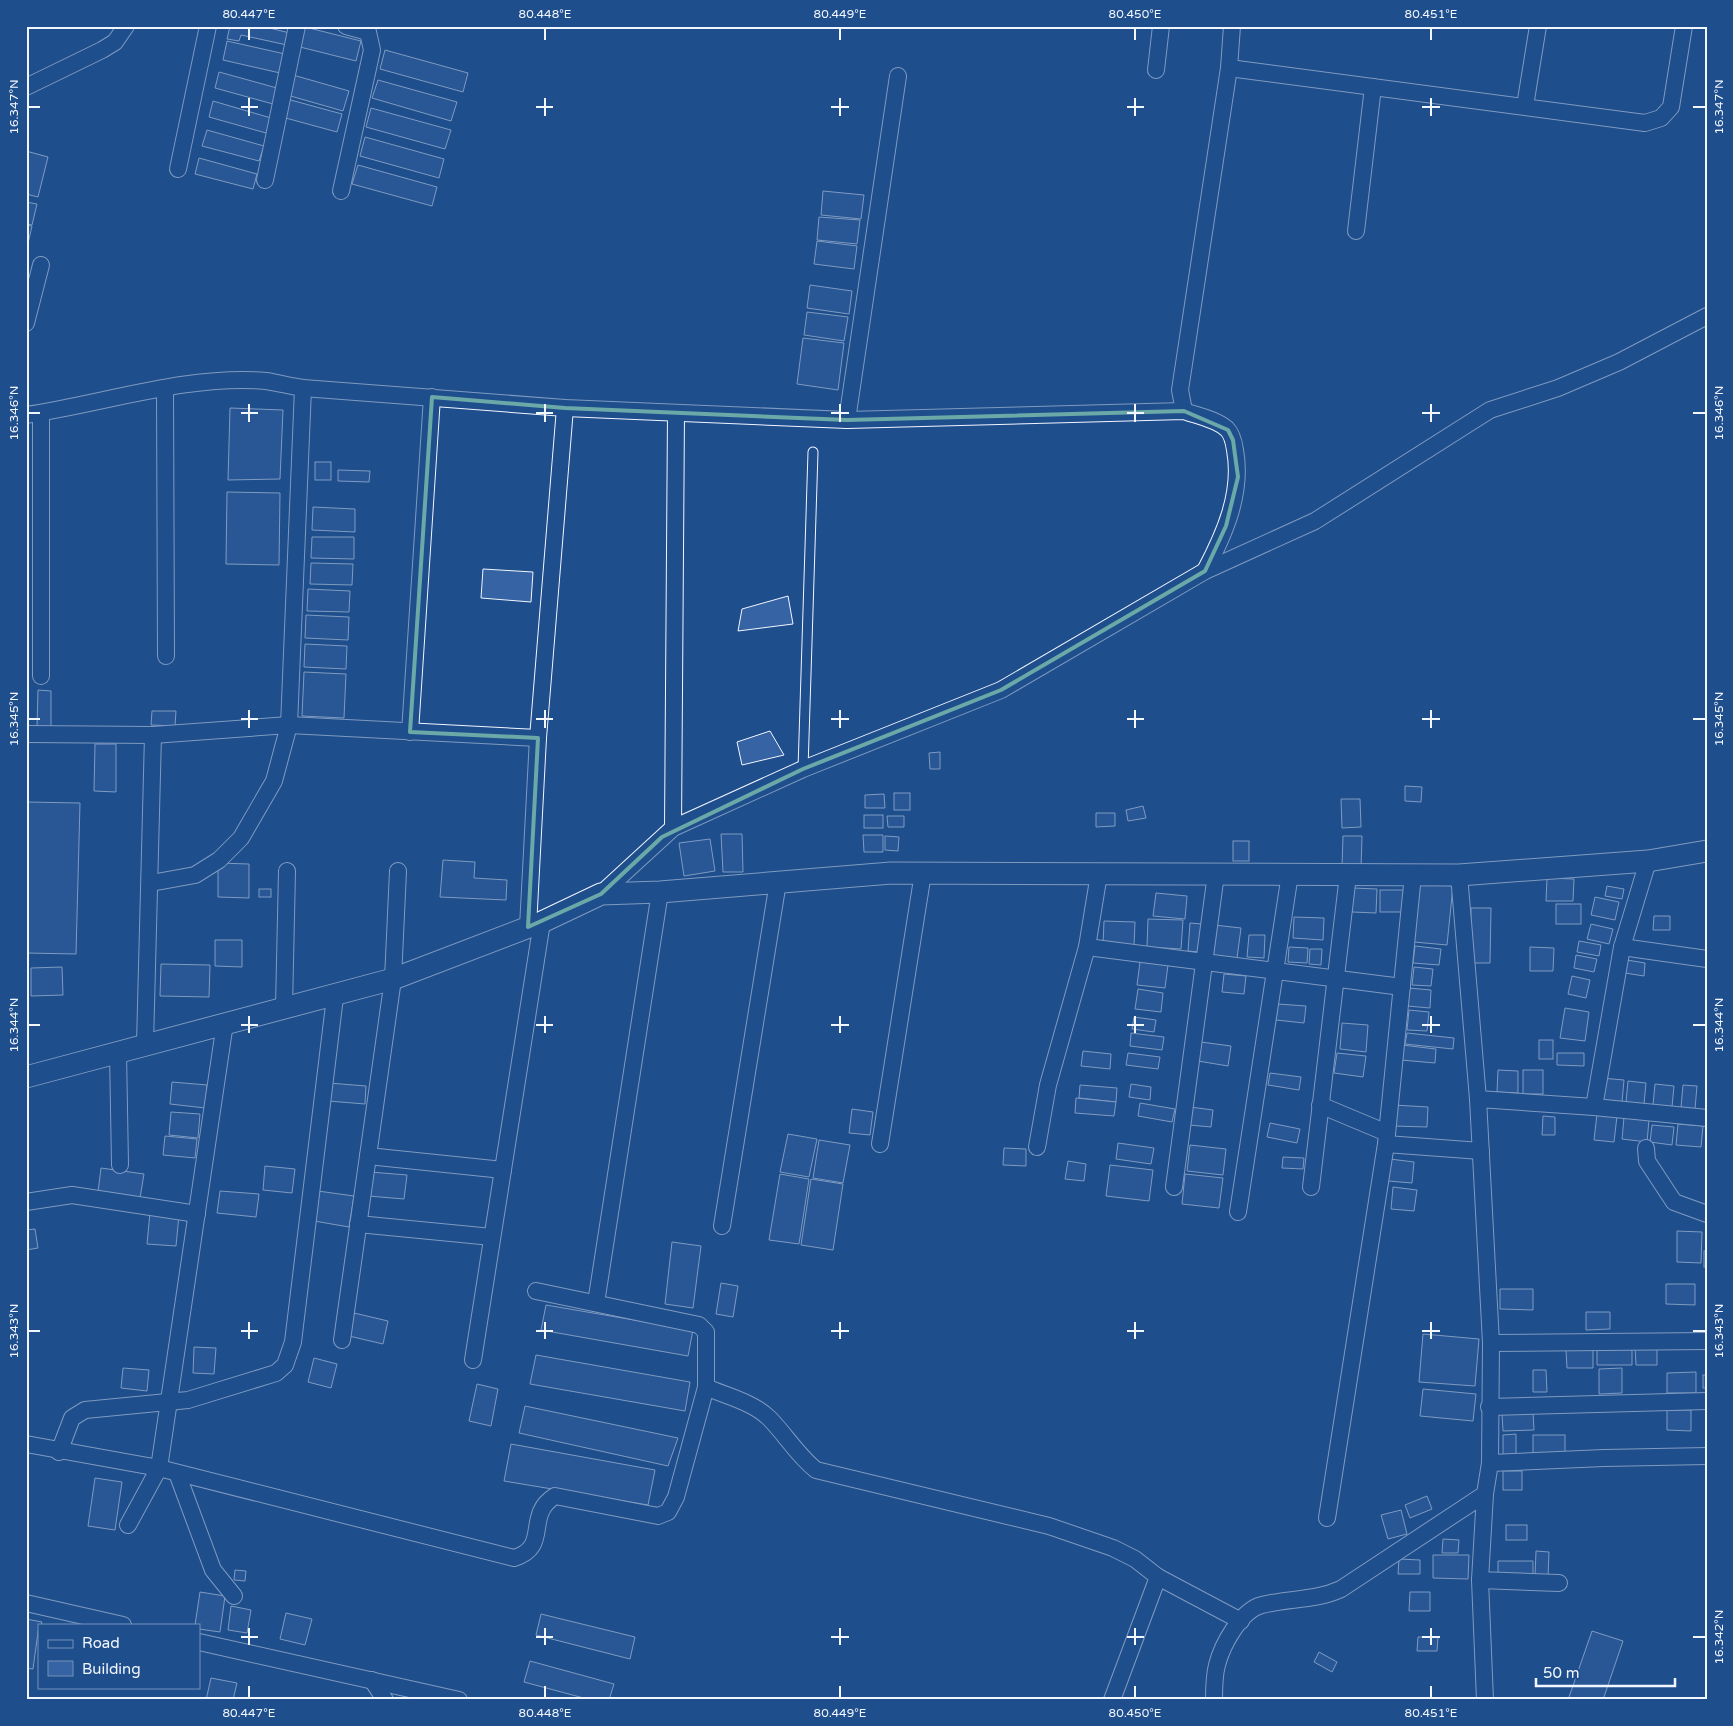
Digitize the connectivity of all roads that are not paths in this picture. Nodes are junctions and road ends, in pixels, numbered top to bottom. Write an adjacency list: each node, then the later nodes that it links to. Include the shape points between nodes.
1 (126, 26): 12 (street, via 115,42 102,50)
2 (208, 26): 15 (street)
3 (297, 26): 16 (street)
4 (346, 26): 17 (street, via 368,32 372,50)
5 (1161, 26): 10 (street)
6 (1232, 26): 9 (street)
7 (1538, 26): 14 (street)
8 (1684, 26): 14 (street, via 1671,107 1661,118 1645,123)
9 (1229, 68): 13 (street); 26 (street, via 1180,390)
10 (1156, 70)
11 (898, 76): 29 (street)
12 (26, 87)
13 (1373, 88): 14 (street); 18 (street)
14 (1525, 106)
15 (178, 170)
16 (265, 180)
17 (341, 190)
18 (1356, 231)
19 (42, 265): 21 (street)
20 (1707, 316): 31 (street, via 1619,362 1558,388 1490,410 1315,521)
21 (26, 323)
22 (303, 388): 23 (street, via 265,381 242,381); 24 (street); 34 (street)
23 (166, 389): 28 (street); 32 (street)
24 (432, 397): 25 (street); 35 (street)
25 (565, 408): 27 (street); 38 (street)
26 (1184, 411): 29 (street); 31 (street, via 1228,430 1238,463 1226,526)
27 (676, 413): 29 (street); 40 (street)
28 (34, 414): 33 (street)
29 (847, 420)
30 (813, 452): 39 (lane)
31 (1204, 571): 39 (street, via 1001,690)
32 (166, 656)
33 (41, 676)
34 (289, 725): 35 (street); 37 (street); 53 (street, via 274,781 240,838 219,860 195,875)
35 (410, 732): 38 (street)
36 (26, 734): 37 (street)
37 (153, 735): 53 (street)
38 (538, 738): 56 (street)
39 (803, 769): 40 (street)
40 (673, 828): 55 (street)
41 (1707, 851): 42 (street)
42 (1648, 861): 51 (street); 58 (street)
43 (287, 871): 66 (street)
44 (398, 871): 62 (street)
45 (923, 873): 46 (street); 52 (street); 77 (street)
46 (1099, 874): 47 (street); 57 (street)
47 (1216, 874): 48 (street); 60 (street)
48 (1290, 874): 49 (street); 61 (street)
49 (1348, 874): 50 (street); 63 (street)
50 (1413, 874): 51 (street); 64 (street)
51 (1458, 876): 72 (street)
52 (778, 882): 54 (street); 91 (street)
53 (151, 883): 68 (street)
54 (660, 892): 55 (street); 94 (street)
55 (601, 894): 56 (street)
56 (535, 925): 62 (street); 83 (street)
57 (1087, 947): 60 (street); 78 (street, via 1048,1085)
58 (1622, 947): 59 (street); 74 (street)
59 (1707, 959)
60 (1204, 962): 61 (street); 84 (street)
61 (1275, 971): 63 (street); 87 (street)
62 (393, 980): 65 (street); 81 (street)
63 (1335, 980): 64 (street); 73 (street)
64 (1402, 987): 76 (street)
65 (335, 997): 66 (street); 101 (street, via 290,1354 276,1373 188,1400)
66 (284, 1007): 67 (street)
67 (224, 1024): 68 (street); 88 (street)
68 (145, 1044): 69 (street)
69 (118, 1052): 71 (street); 82 (street)
70 (26, 1068): 71 (street)
71 (26, 1077)
72 (1478, 1099): 74 (street); 80 (street)
73 (1320, 1105): 76 (street); 85 (street)
74 (1594, 1107): 75 (street)
75 (1707, 1118)
76 (1387, 1138): 80 (street); 110 (street)
77 (880, 1144)
78 (1037, 1147)
79 (1646, 1148): 89 (street, via 1647,1161 1674,1202)
80 (1481, 1151): 97 (street)
81 (368, 1156): 83 (street); 90 (street)
82 (120, 1165)
83 (503, 1170): 92 (street)
84 (1174, 1187)
85 (1311, 1188)
86 (26, 1202): 88 (street, via 72,1195)
87 (1238, 1212)
88 (197, 1214): 101 (street)
89 (1707, 1214)
90 (358, 1224): 92 (street); 95 (street)
91 (722, 1226)
92 (492, 1237): 98 (street)
93 (536, 1290): 94 (street)
94 (596, 1303): 99 (street, via 699,1325 708,1338)
95 (342, 1340)
96 (1707, 1341): 97 (street)
97 (1491, 1343): 102 (street)
98 (473, 1360)
99 (706, 1387): 108 (street, via 676,1497 668,1512 658,1516 555,1496 540,1510 533,1547 527,1554 514,1558); 112 (street, via 757,1409 769,1418 802,1459 816,1470 1050,1526 1113,1548)
100 (1707, 1401): 102 (street)
101 (169, 1402): 104 (street, via 77,1413 72,1418); 107 (street)
102 (1489, 1407): 106 (street)
103 (26, 1444): 104 (street)
104 (60, 1452): 107 (street)
105 (1707, 1456): 106 (street)
106 (1490, 1463): 109 (street)
107 (159, 1468): 108 (street); 111 (street)
108 (177, 1473): 115 (street, via 213,1570)
109 (1485, 1494): 113 (street); 117 (street, via 1341,1589 1318,1598 1261,1605 1250,1610)
110 (1327, 1518)
111 (128, 1525)
112 (1158, 1576): 117 (street); 123 (street)
113 (1480, 1580): 114 (street); 125 (street)
114 (1559, 1583)
115 (234, 1596)
116 (26, 1603): 118 (street)
117 (1241, 1621): 124 (street, via 1217,1665)
118 (119, 1624)
119 (200, 1642): 120 (street)
120 (372, 1680): 121 (street); 122 (street)
121 (385, 1700)
122 (459, 1700)
123 (1112, 1700)
124 (1214, 1700)
125 (1486, 1700)

